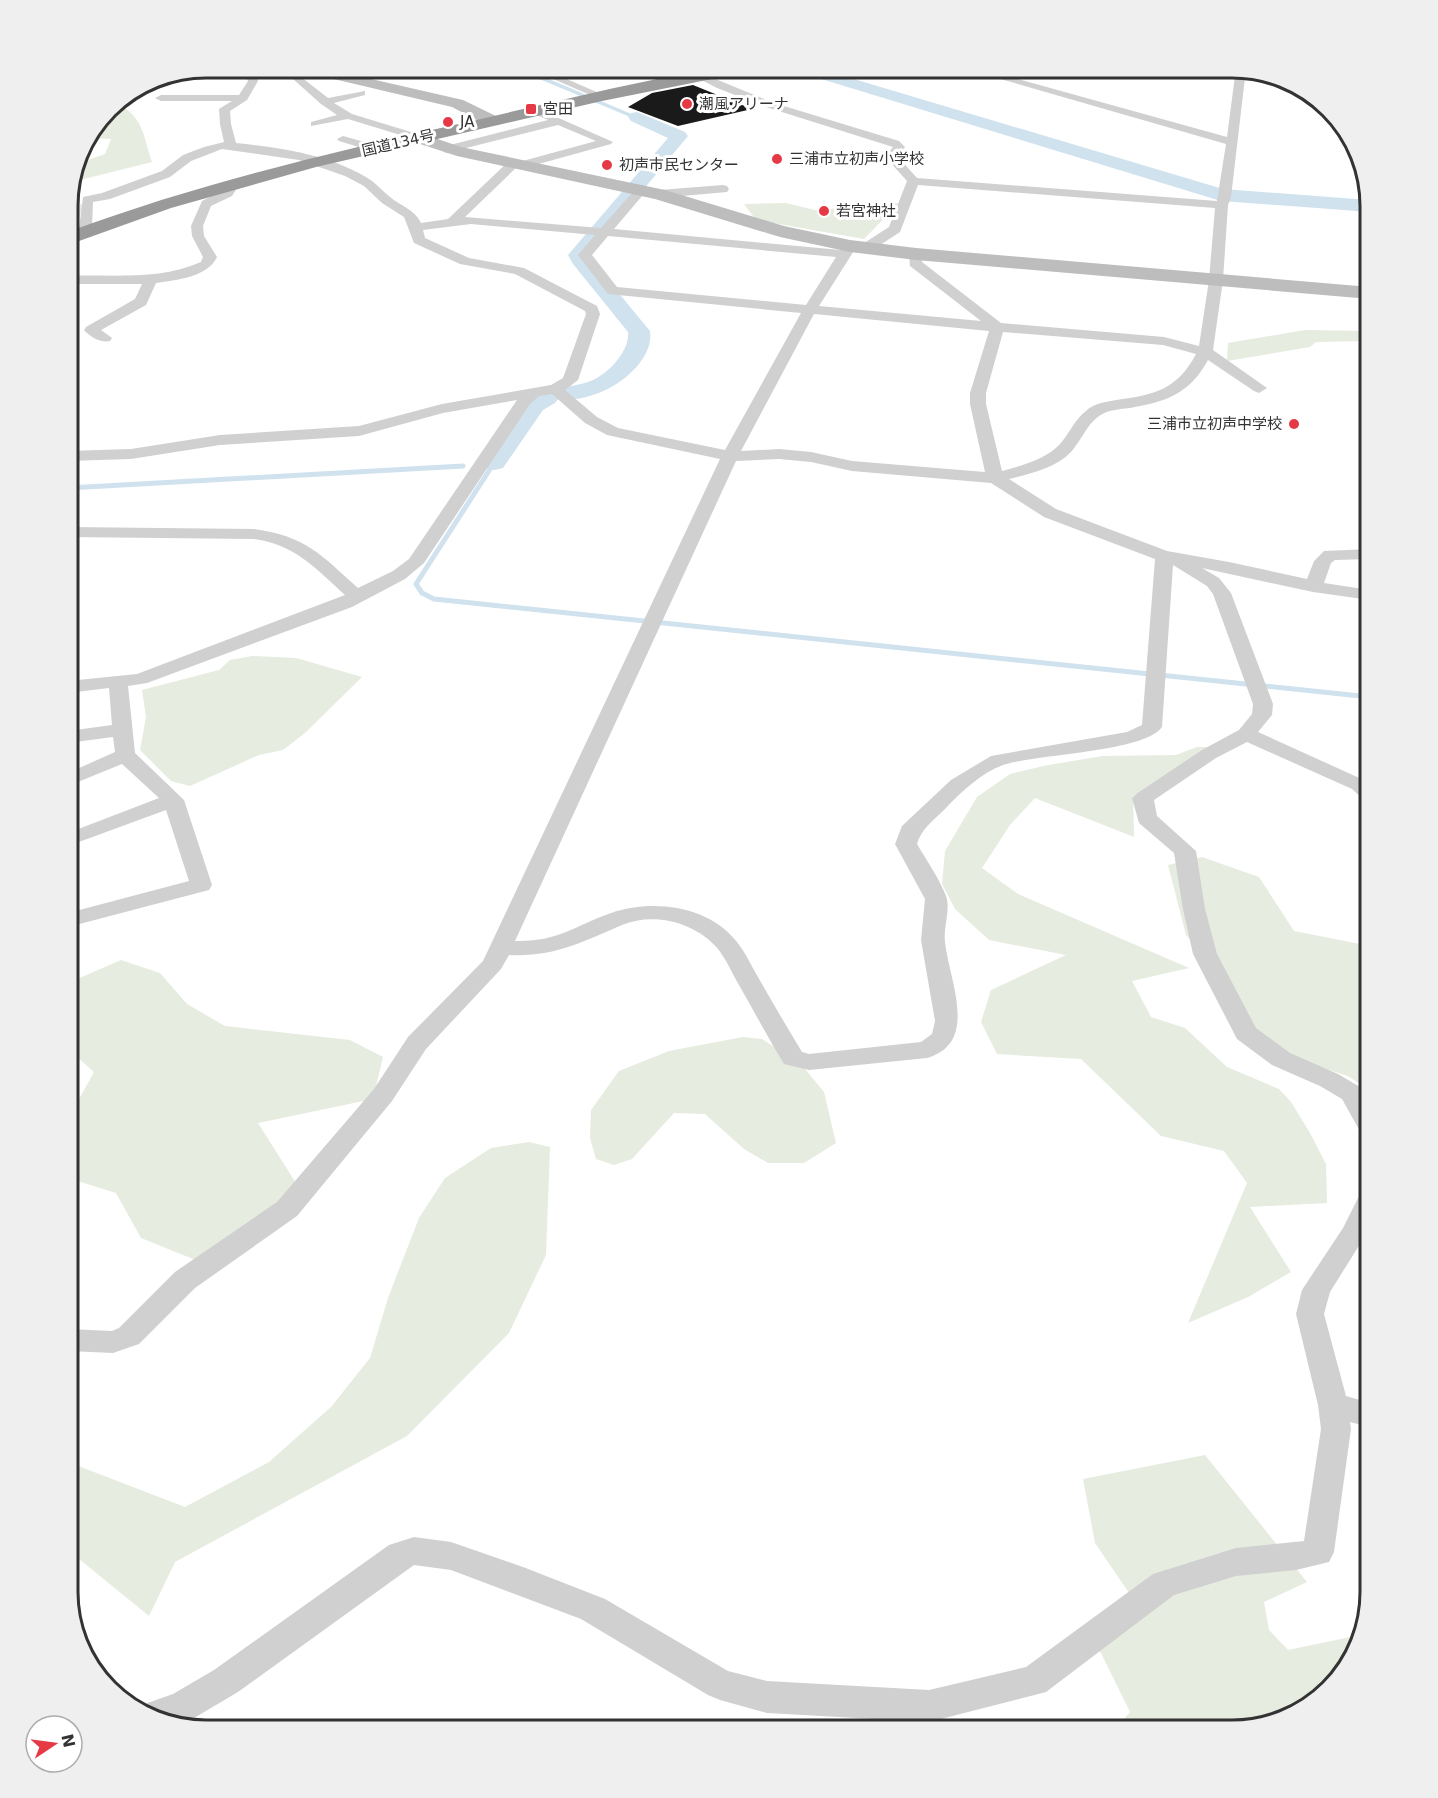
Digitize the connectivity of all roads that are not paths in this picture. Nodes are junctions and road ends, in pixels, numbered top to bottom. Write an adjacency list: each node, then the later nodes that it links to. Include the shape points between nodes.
1 (252, 78): 11 (street)
2 (296, 78): 13 (street)
3 (348, 78): 17 (street, via 457,103)
4 (554, 78): 12 (street)
5 (685, 78): 12 (highway, 国道134号)
6 (704, 78): 29 (street, via 830,125 896,143 899,147 894,160)
7 (1003, 78): 22 (street)
8 (1240, 78): 22 (street)
9 (361, 93): 13 (street)
10 (161, 98): 11 (street)
11 (243, 98): 23 (street, via 236,106 225,109 224,128)
12 (595, 98): 14 (highway, 国道134号)
13 (326, 102): 15 (street)
14 (536, 111): 16 (street); 17 (highway, 国道134号)
15 (348, 116): 18 (street); 20 (street)
16 (560, 121): 19 (street); 26 (street, via 607,142)
17 (492, 122): 20 (highway, 国道134号)
18 (315, 123)
19 (516, 131): 25 (street); 26 (street)
20 (420, 138): 24 (highway, 国道134号); 25 (street)
21 (343, 139): 24 (street)
22 (1232, 142): 33 (street)
23 (231, 146): 27 (street, via 284,152); 37 (street, via 208,149 187,158 166,174 87,200 85,229)
24 (375, 148): 27 (highway, 国道134号)
25 (446, 148): 28 (street)
26 (566, 154): 28 (street)
27 (317, 162): 30 (highway, 国道134号); 36 (street, via 365,182 406,211)
28 (519, 164): 31 (street); 35 (street)
29 (912, 181): 33 (street); 41 (street, via 894,229 885,237)
30 (233, 185): 34 (highway, 国道134号); 43 (street, via 228,194 206,204 200,218 196,232)
31 (640, 189): 32 (street); 38 (street); 41 (street, via 760,226)
32 (723, 189)
33 (1224, 198): 46 (street)
34 (162, 206): 37 (highway, 国道134号); 40 (highway, 国道134号)
35 (452, 222): 36 (street); 38 (street, via 471,220)
36 (417, 227): 50 (street, via 419,240 458,258 519,271)
37 (89, 231): 39 (highway, 国道134号)
38 (598, 231): 41 (street); 48 (street, via 572,258)
39 (78, 235)
40 (78, 241)
41 (853, 249): 42 (street); 51 (street)
42 (916, 254): 46 (street); 52 (street, via 915,263)
43 (210, 257): 44 (street); 47 (street, via 199,269)
44 (186, 259)
45 (78, 280): 47 (street)
46 (1216, 280): 49 (street); 54 (street)
47 (150, 281): 53 (street, via 141,302 91,330)
48 (603, 292): 50 (street); 51 (street)
49 (1360, 292)
50 (570, 297): 56 (street, via 586,305 593,314 570,380)
51 (810, 309): 52 (street); 59 (street)
52 (998, 327): 54 (street, via 1164,341); 60 (street, via 978,393)
53 (105, 338)
54 (1205, 352): 55 (street); 60 (street, via 1193,374 1163,396 1104,407 1091,414 1064,450 1032,468)
55 (1259, 388)
56 (555, 389): 57 (street); 59 (street, via 591,420 613,432)
57 (533, 394): 58 (street, via 442,409 358,431 220,440 131,454); 66 (street, via 524,400 414,563 405,572)
58 (78, 456)
59 (730, 456): 60 (street, via 779,454 852,466); 78 (street)
60 (995, 478): 63 (street, via 1050,513)
61 (78, 532): 66 (street, via 254,534 284,538 309,552)
62 (1360, 554): 64 (street, via 1330,555 1323,561)
63 (1169, 558): 64 (street); 70 (street, via 1213,582 1222,593 1263,704 1262,715); 78 (street, via 1164,563 1152,726 1146,732 1086,746 998,760 958,784 910,831 906,844 936,900 933,940 946,1021 945,1034 927,1050 798,1061 728,946 716,933 677,916 660,913 621,918 564,942 531,949)
64 (1313, 586): 65 (street)
65 (1360, 594)
66 (356, 595): 67 (street, via 346,603 162,672)
67 (118, 683): 68 (street); 69 (street)
68 (78, 686)
69 (123, 730): 71 (street); 72 (street)
70 (1246, 734): 74 (street); 79 (street, via 1143,798 1147,818 1185,851 1205,954 1246,1034 1281,1059 1351,1093)
71 (78, 735)
72 (125, 755): 73 (street); 75 (street)
73 (78, 776)
74 (1360, 786)
75 (173, 800): 76 (street); 77 (street, via 201,885)
76 (78, 836)
77 (78, 917)
78 (501, 947): 81 (street, via 493,964 417,1043 383,1095 287,1209 185,1280 129,1336 113,1342)
79 (1360, 1108)
80 (1360, 1222): 82 (street, via 1316,1290 1310,1314)
81 (78, 1340)
82 (1332, 1405): 83 (street); 84 (street, via 1336,1430 1318,1551 1236,1562 1164,1584 1034,1681 929,1706 767,1697 720,1684 592,1609 451,1556 414,1551 400,1555 226,1681 182,1707)
83 (1360, 1411)
84 (164, 1713)

